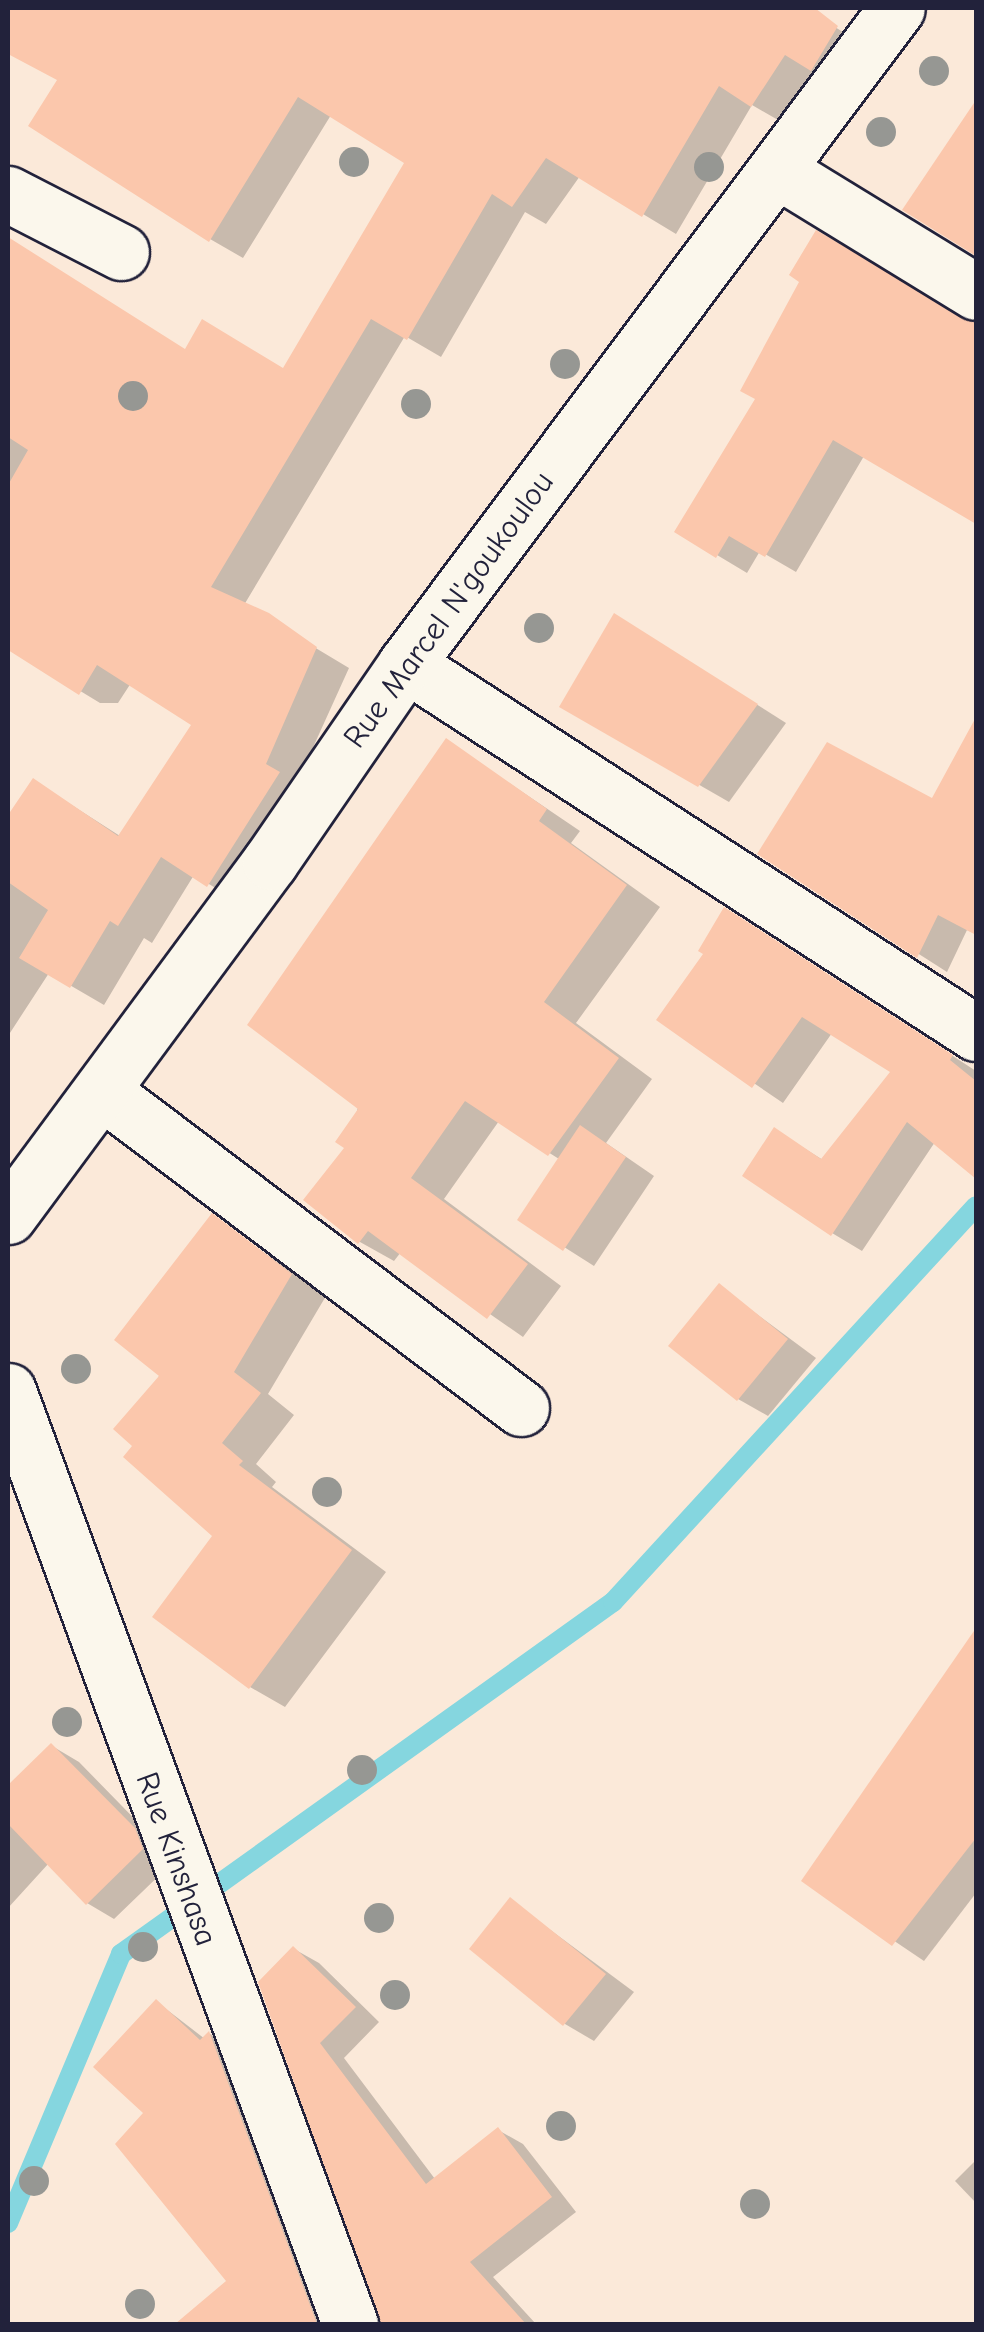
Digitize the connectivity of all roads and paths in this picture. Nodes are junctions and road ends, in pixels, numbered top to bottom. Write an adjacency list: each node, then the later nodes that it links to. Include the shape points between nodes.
1 (897, 8): 2 (street, Rue Marcel N'goukoulou)
2 (776, 170): 5 (street); 6 (street, Rue Marcel N'goukoulou)
3 (8, 194): 4 (street)
4 (121, 252)
5 (976, 292)
6 (406, 664): 7 (street); 8 (street, Rue Marcel N'goukoulou)
7 (976, 1033)
8 (103, 1092): 9 (street, Rue Marcel N'goukoulou); 11 (street)
9 (8, 1216)
10 (8, 1391): 12 (street, Rue Kinshasa)
11 (521, 1408)
12 (350, 2324)

